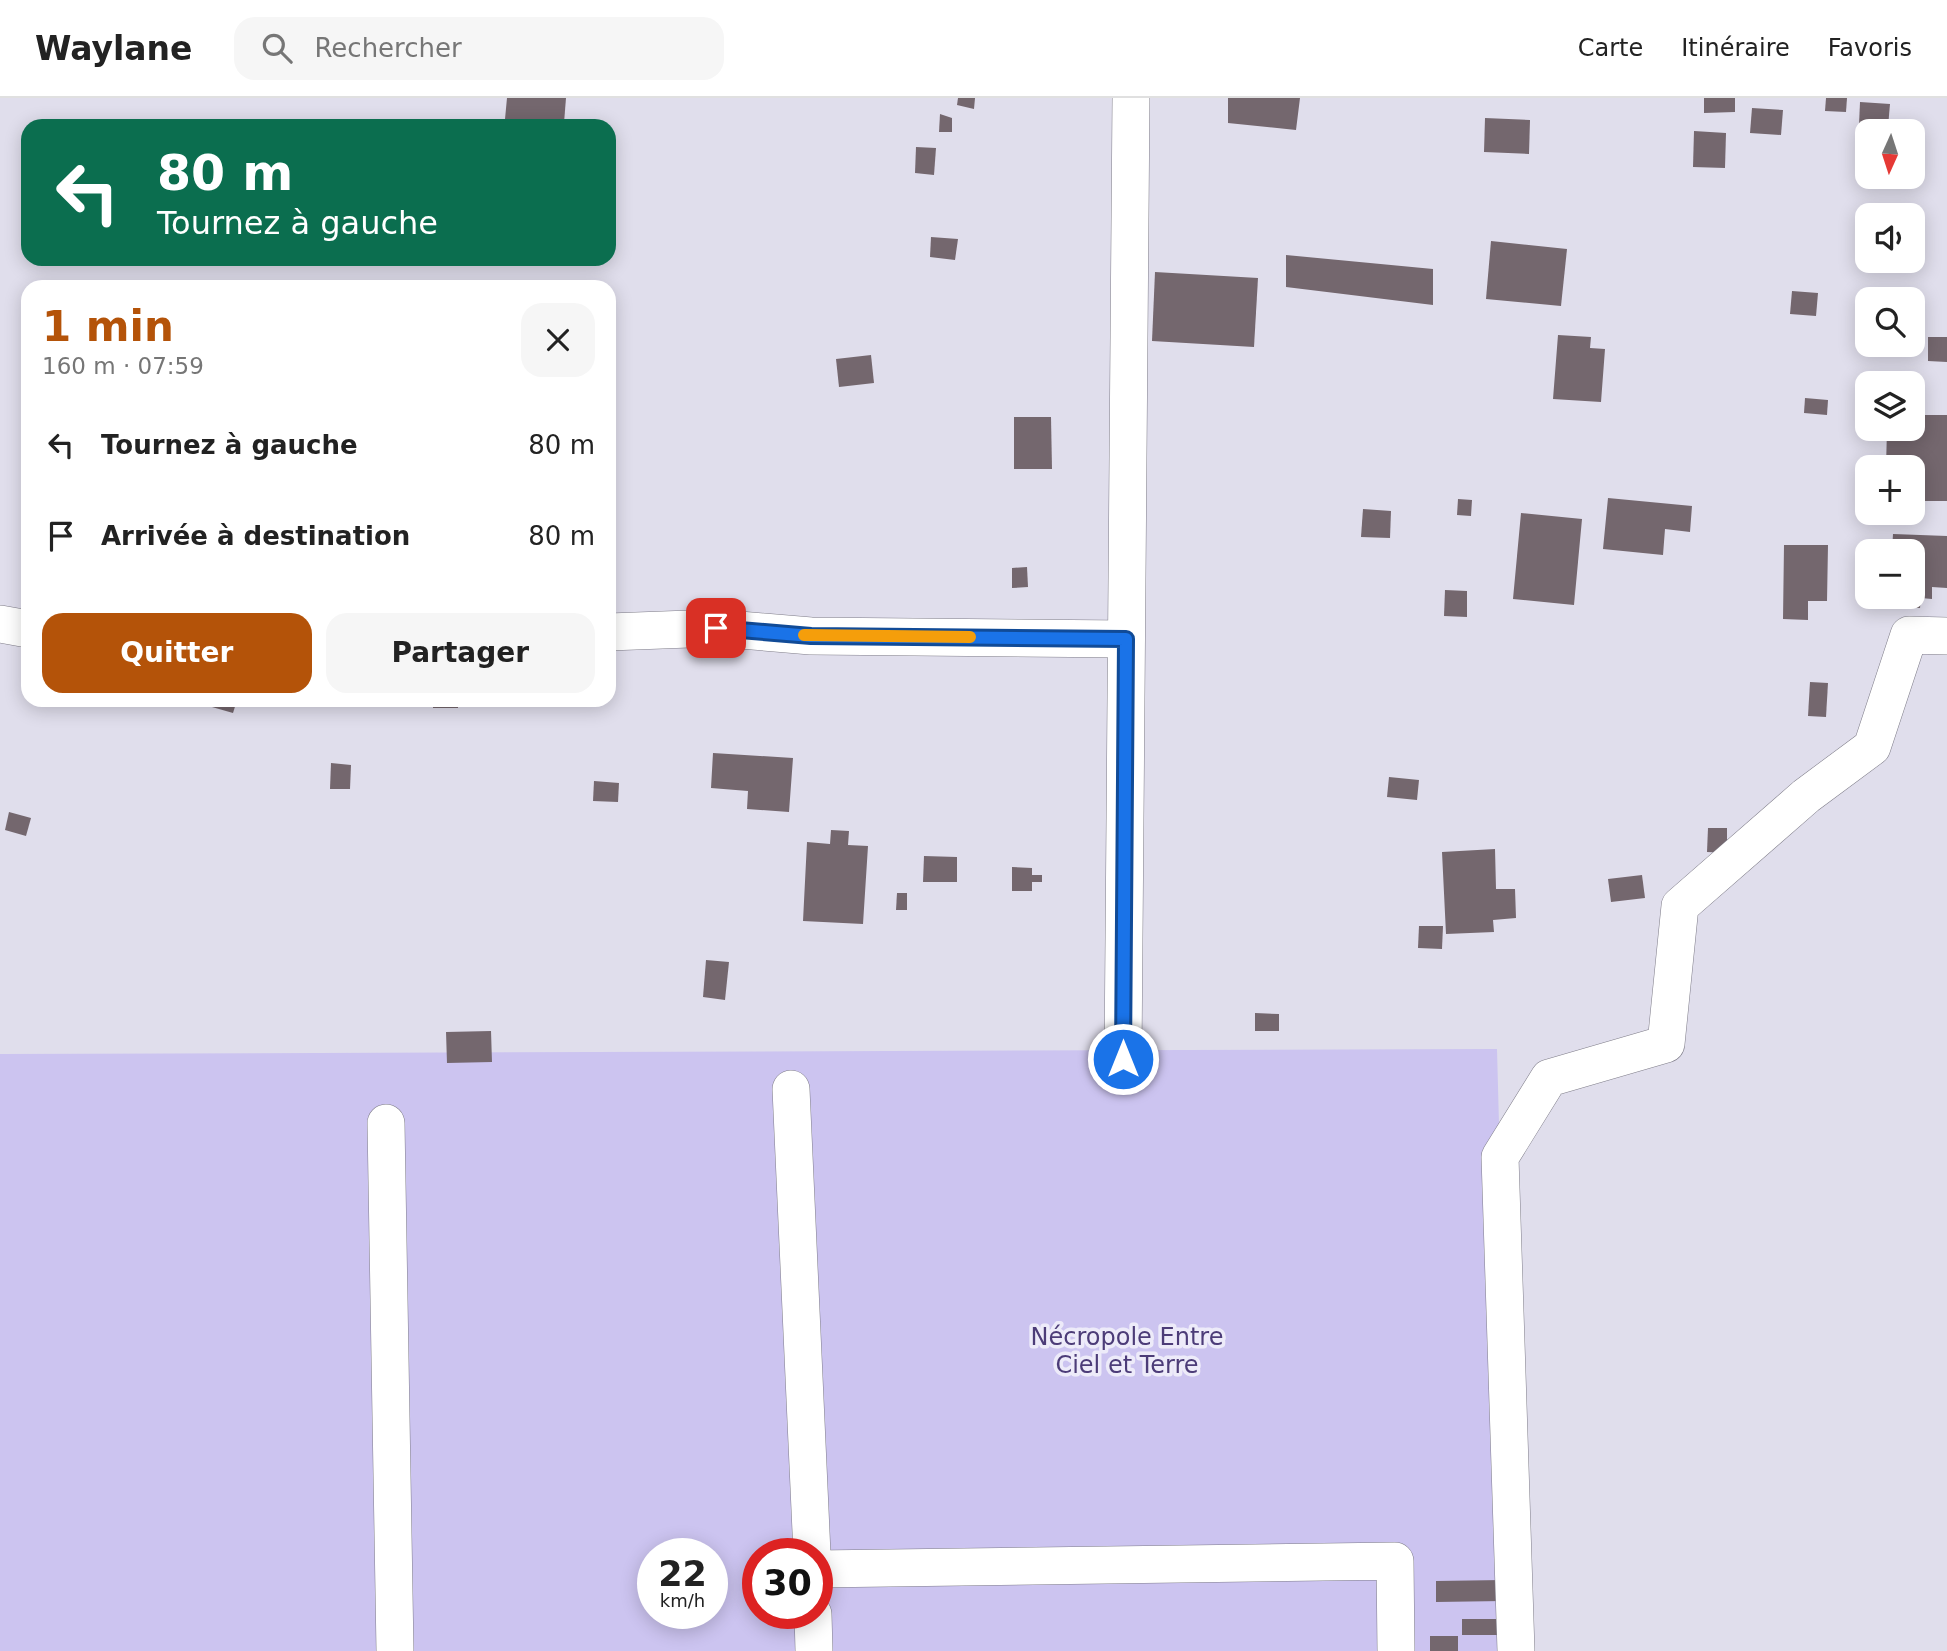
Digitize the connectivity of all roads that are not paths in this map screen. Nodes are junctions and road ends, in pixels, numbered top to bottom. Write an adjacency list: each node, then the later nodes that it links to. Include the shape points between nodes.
1 (1131, 98): 6 (street)
2 (0, 624): 3 (street)
3 (21, 628)
4 (616, 632): 6 (street, via 716,628 811,636)
5 (1947, 636): 16 (street, via 1909,635 1872,747 1806,796 1680,906 1666,1044 1549,1078 1500,1157)
6 (1126, 639): 7 (street)
7 (1123, 1059)
8 (791, 1089): 10 (street)
9 (386, 1123): 13 (street)
10 (810, 1538)
11 (833, 1569): 15 (street, via 1395,1561)
12 (813, 1629): 14 (street)
13 (395, 1651)
14 (814, 1651)
15 (1396, 1651)
16 (1516, 1651)

